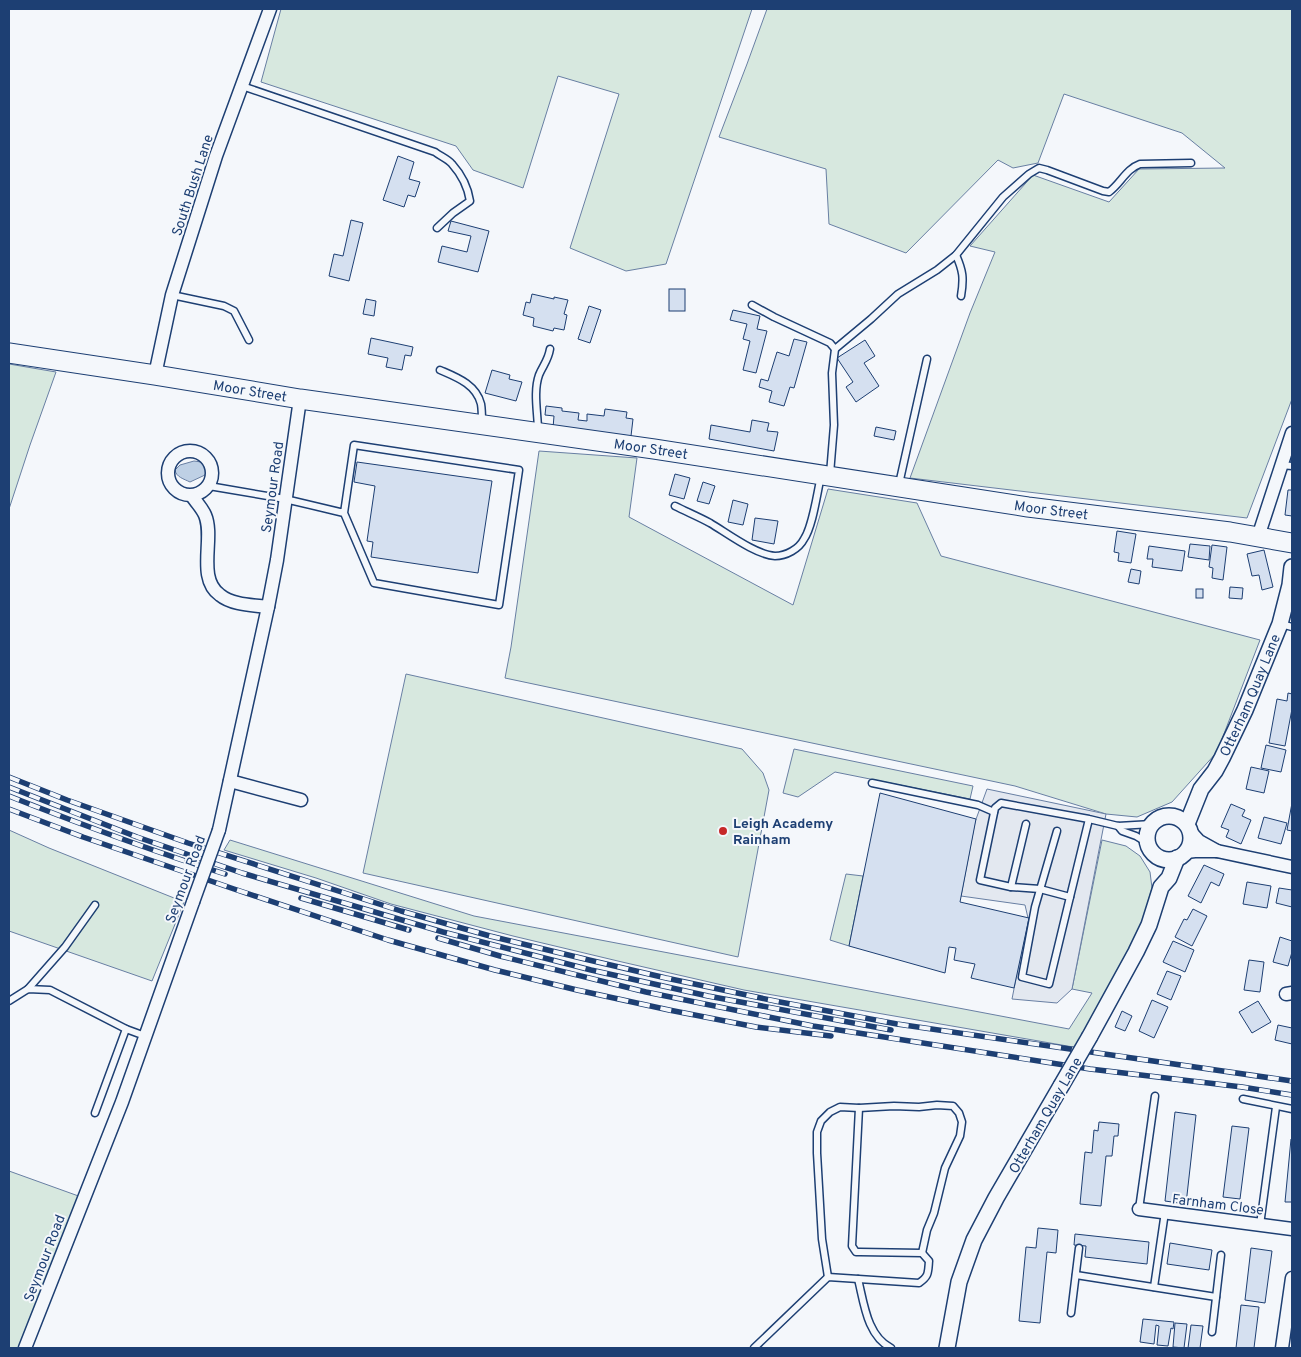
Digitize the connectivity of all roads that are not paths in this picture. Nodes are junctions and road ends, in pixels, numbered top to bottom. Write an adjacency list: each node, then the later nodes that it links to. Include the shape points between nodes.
1 (270, 9): 2 (street, South Bush Lane)
2 (242, 86): 4 (lane, via 435,152 451,162 469,192 470,201); 6 (street, South Bush Lane)
3 (1191, 163): 5 (lane, via 1140,164 1109,192 1039,168 1003,197)
4 (437, 228)
5 (956, 255): 7 (lane, via 964,281); 10 (lane, via 898,294)
6 (172, 295): 9 (lane, via 234,311); 15 (street, South Bush Lane)
7 (961, 296)
8 (752, 304): 10 (lane, via 830,343)
9 (249, 340)
10 (835, 349): 21 (lane, via 832,373 834,425)
11 (550, 350): 18 (lane, via 549,359 539,376)
12 (9, 353): 15 (main road, Moor Street)
13 (926, 359): 23 (lane)
14 (440, 370): 17 (lane, via 464,380 474,390 482,406)
15 (155, 375): 16 (main road, Moor Street)
16 (300, 399): 17 (main road, Moor Street); 25 (street, Seymour Road)
17 (482, 425): 18 (main road, Moor Street)
18 (538, 432): 21 (main road, Moor Street)
19 (1292, 433): 20 (street)
20 (1287, 465): 28 (street)
21 (826, 475): 23 (main road, Moor Street); 26 (lane, via 804,540 797,548 776,556 750,547)
22 (209, 486): 24 (street); 24 (street, via 213,473 207,459 190,451 177,454 169,464 169,482 179,493); 25 (lane)
23 (899, 488): 28 (main road, Moor Street, via 1028,508)
24 (192, 496): 31 (street, via 205,515 207,573 212,585 219,595 232,601)
25 (286, 499): 27 (lane); 31 (street, Seymour Road)
26 (676, 506)
27 (344, 513): 27 (lane, via 374,583 500,605 519,470 354,445)
28 (1258, 536): 29 (main road, Moor Street)
29 (1292, 543)
30 (1292, 568): 32 (street, Otterham Quay Lane)
31 (268, 607): 33 (street, Seymour Road)
32 (1286, 626): 35 (street, Otterham Quay Lane, via 1222,758)
33 (230, 781): 36 (street); 56 (street, Seymour Road, bridge, via 219,830)
34 (872, 783): 37 (lane)
35 (1201, 790): 39 (street, Otterham Quay Lane); 42 (street, Otterham Quay Lane)
36 (301, 800)
37 (994, 812): 38 (lane, via 1001,803); 48 (lane, via 980,880)
38 (1089, 819): 41 (lane); 51 (lane)
39 (1158, 821): 41 (lane); 42 (street, via 1176,816); 44 (street, Otterham Quay Lane, via 1148,832)
40 (1026, 824): 48 (lane)
41 (1118, 826): 44 (lane)
42 (1188, 827): 45 (street, via 1199,840); 46 (street, Otterham Quay Lane, via 1190,844)
43 (1056, 831): 50 (lane)
44 (1153, 851): 46 (street, via 1167,860); 49 (street, Otterham Quay Lane)
45 (1216, 851): 46 (street, via 1191,851); 47 (street)
46 (1182, 855): 49 (street, Otterham Quay Lane)
47 (1292, 867)
48 (1011, 887): 50 (lane)
49 (1161, 887): 81 (street, Otterham Quay Lane, bridge, via 1149,925 1113,995 974,1240 958,1282)
50 (1040, 889): 51 (lane); 51 (lane, via 1022,977 1049,984)
51 (1070, 897)
52 (95, 906): 53 (lane)
53 (28, 989): 54 (lane); 55 (lane, via 50,990)
54 (9, 1001)
55 (126, 1029): 56 (lane); 62 (lane)
56 (145, 1036): 78 (street, Seymour Road)
57 (1155, 1096): 63 (lane)
58 (1243, 1100): 59 (lane)
59 (1276, 1106): 61 (lane); 65 (lane)
60 (859, 1108): 68 (lane, via 852,1246 856,1252); 68 (lane, via 938,1105 953,1106 959,1113 962,1122 960,1136 944,1168); 71 (lane, via 840,1107 830,1112 821,1121 817,1132 822,1239)
61 (1292, 1109)
62 (95, 1112)
63 (1139, 1209): 64 (street, Farnham Close)
64 (1165, 1212): 65 (street, Farnham Close); 74 (lane)
65 (1260, 1225): 66 (street, Farnham Close)
66 (1292, 1229)
67 (1079, 1248): 70 (lane)
68 (922, 1253): 73 (lane, via 929,1261 928,1273 919,1283)
69 (1221, 1255): 75 (lane)
70 (1076, 1275): 74 (lane); 76 (lane)
71 (828, 1277): 73 (lane); 79 (lane)
72 (1292, 1278): 82 (street)
73 (858, 1279): 80 (lane, via 875,1334)
74 (1154, 1287): 75 (lane)
75 (1216, 1297): 77 (lane)
76 (1071, 1313)
77 (1212, 1332)
78 (25, 1348)
79 (754, 1348)
80 (891, 1348)
81 (947, 1348)
82 (1282, 1348)

